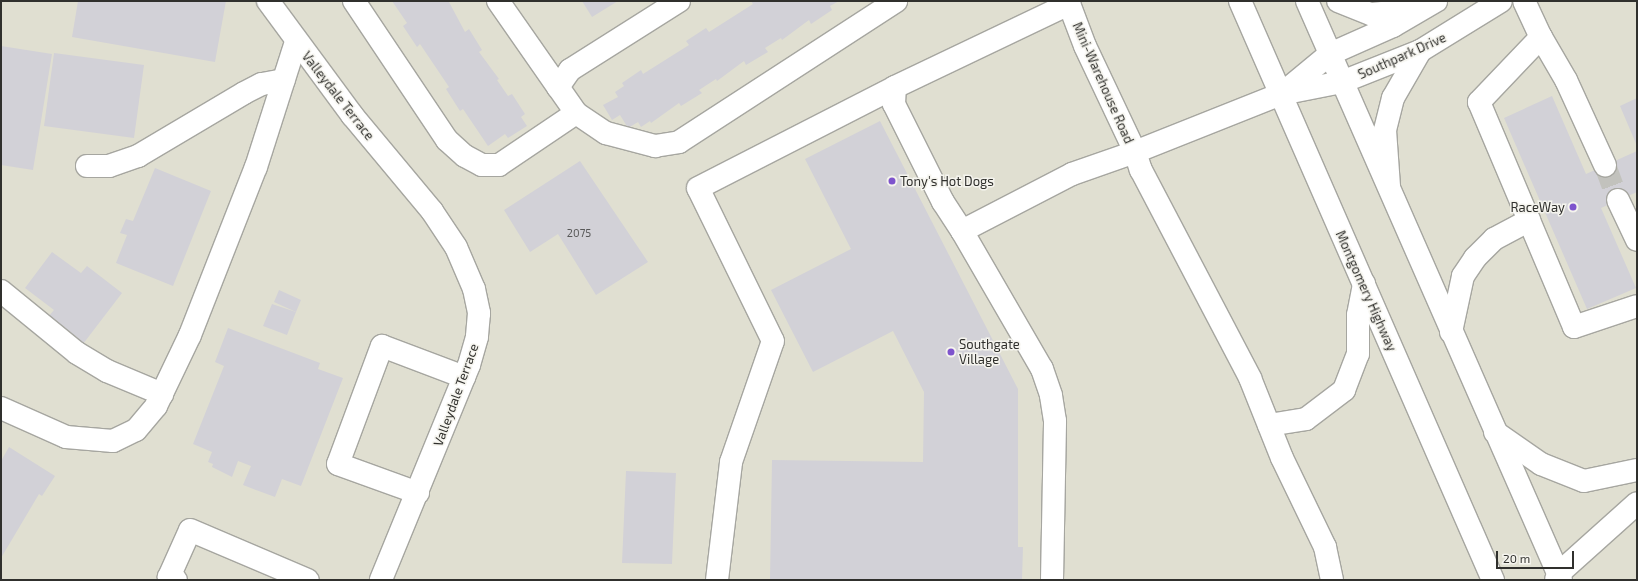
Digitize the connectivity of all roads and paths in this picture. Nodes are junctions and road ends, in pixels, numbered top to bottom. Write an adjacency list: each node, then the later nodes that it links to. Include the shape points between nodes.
1 (268, 1): 14 (main road, Valleydale Terrace)
2 (354, 1): 22 (main road, via 447,140 465,156 482,165 499,165)
3 (498, 1): 19 (main road)
4 (678, 1): 19 (main road, via 570,70)
5 (896, 1): 22 (main road, via 679,142 655,146 606,133)
6 (1240, 1): 21 (main road, Montgomery Highway)
7 (1307, 1): 16 (main road)
8 (1338, 1): 12 (main road, via 1371,14)
9 (1501, 1): 15 (main road, Southpark Drive)
10 (1524, 1): 13 (main road)
11 (1068, 2): 20 (main road); 23 (main road, Mini-Warehouse Road, via 1085,46)
12 (1429, 5): 16 (main road, via 1393,26)
13 (1541, 37): 24 (main road, via 1566,80); 28 (main road, via 1479,102)
14 (296, 42): 17 (main road, Valleydale Terrace); 35 (main road, Valleydale Terrace, via 352,115 432,211 456,247 474,289 479,313 477,337)
15 (1420, 51): 18 (main road, Southpark Drive); 26 (main road, via 1393,98 1385,130)
16 (1330, 54): 18 (main road); 21 (main road)
17 (284, 80): 25 (main road, via 262,84 244,93 138,156 109,166); 36 (main road, Valleydale Terrace, via 256,167 190,335)
18 (1342, 82): 21 (main road, Southpark Drive); 26 (main road)
19 (558, 86): 22 (main road)
20 (895, 87): 29 (main road, via 894,104 943,202); 47 (main road, via 698,188 773,341 731,462)
21 (1281, 94): 23 (main road, Mini-Warehouse Road); 31 (main road, Montgomery Highway)
22 (576, 114)
23 (1135, 152): 29 (main road, via 1072,174); 38 (main road, via 1141,170 1250,378)
24 (1605, 165)
25 (87, 166)
26 (1389, 186): 34 (main road)
27 (1618, 200): 30 (main road)
28 (1529, 220): 33 (main road, via 1574,327); 34 (main road, via 1494,239 1475,258 1463,276)
29 (962, 231): 48 (main road, via 1042,369 1051,395 1056,421)
30 (1637, 240)
31 (1364, 284): 38 (main road, via 1358,315 1358,354 1344,390 1306,419); 50 (main road, Montgomery Highway)
32 (1, 291): 36 (main road, via 77,352 107,371)
33 (1637, 306)
34 (1451, 332): 39 (main road)
35 (464, 377): 41 (main road, Valleydale Terrace); 41 (main road, via 382,346 338,464)
36 (162, 394): 37 (main road, Valleydale Terrace, via 156,406 136,430 113,441 66,437)
37 (8, 411)
38 (1269, 425): 49 (main road, via 1325,548)
39 (1495, 432): 40 (main road, via 1541,464 1584,481); 43 (main road)
40 (1637, 470)
41 (418, 493): 46 (main road, Valleydale Terrace)
42 (1637, 503): 43 (main road)
43 (1558, 578)
44 (176, 580): 45 (main road, via 170,577 190,530)
45 (308, 580)
46 (381, 580)
47 (717, 580)
48 (1052, 580)
49 (1332, 580)
50 (1493, 580)

